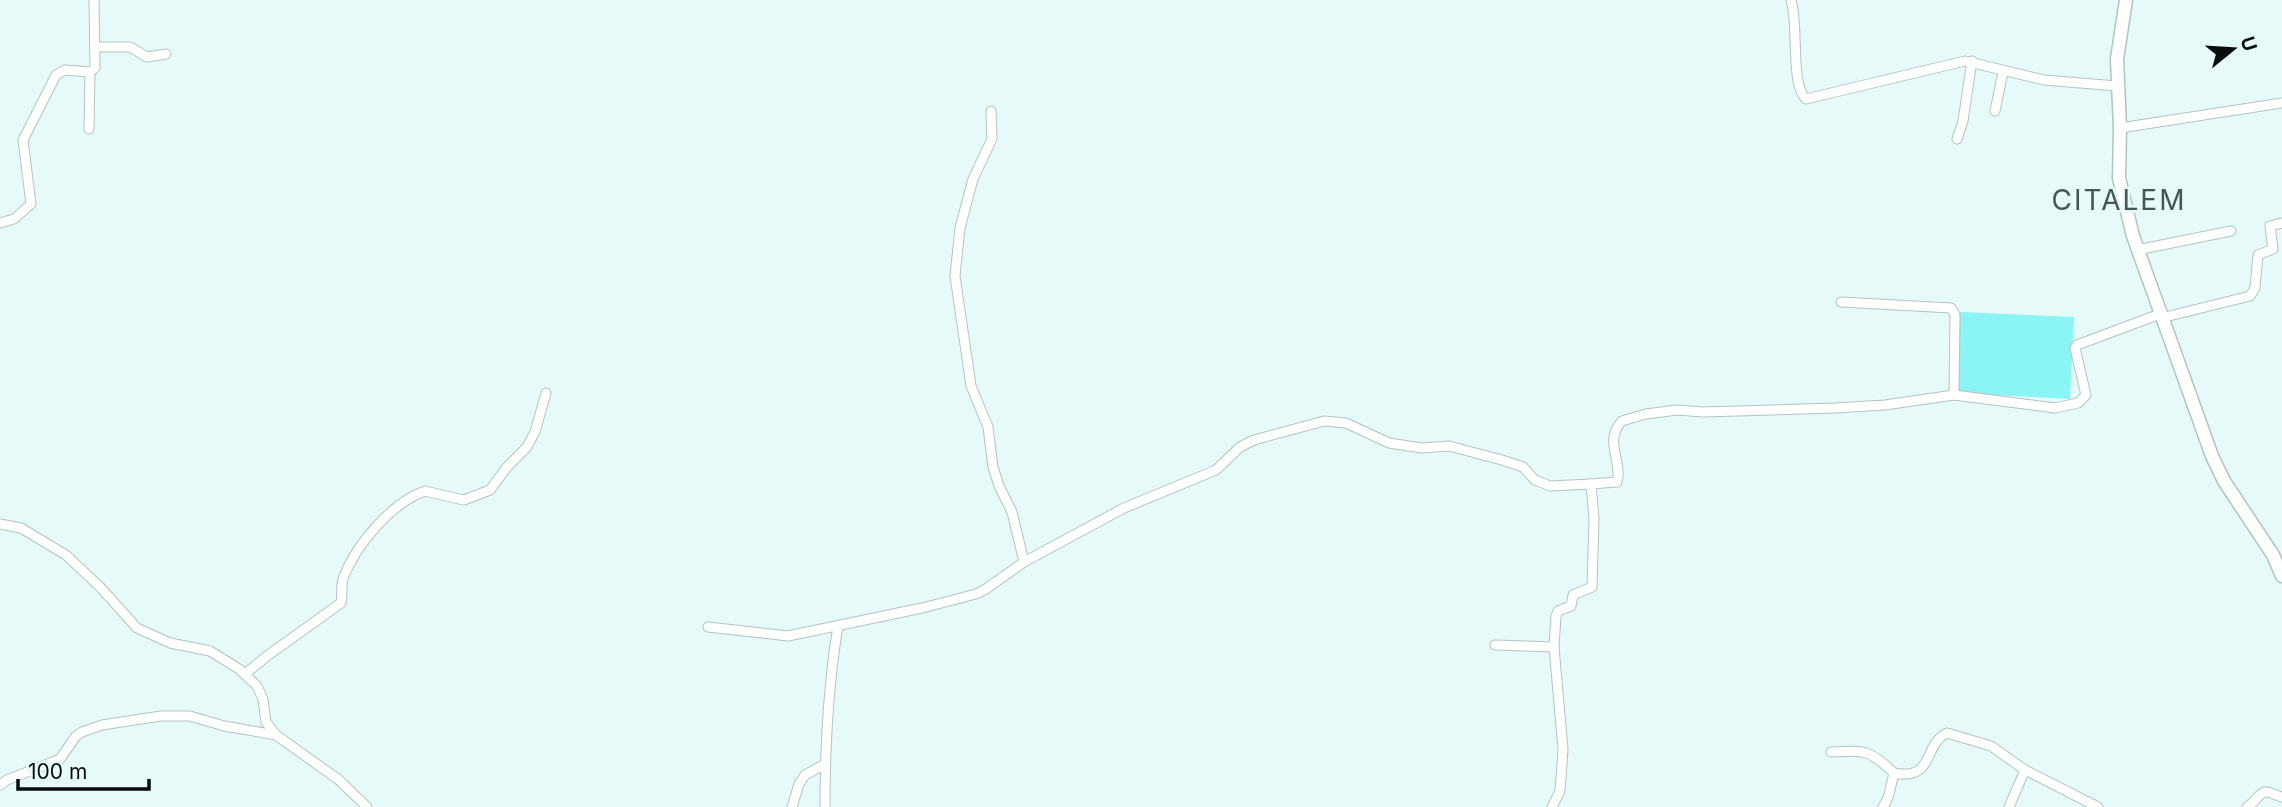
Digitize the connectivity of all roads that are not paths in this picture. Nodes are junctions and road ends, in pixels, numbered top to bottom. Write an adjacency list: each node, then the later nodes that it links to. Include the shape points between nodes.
1 (94, 0): 4 (street)
2 (1791, 0): 6 (street, via 1798,83 1806,99)
3 (2126, 0): 9 (main road)
4 (95, 47): 5 (street, via 130,47 148,57); 7 (street, via 96,68)
5 (166, 54)
6 (1972, 61): 8 (street); 15 (street)
7 (90, 72): 14 (street); 16 (street, via 65,70 56,75 23,140 32,204 15,219)
8 (2003, 72): 9 (street); 12 (street)
9 (2117, 86): 13 (main road)
10 (2282, 103): 13 (street)
11 (991, 111): 26 (street, via 992,139 975,173 960,228 955,276 971,386 988,427 993,467 1012,512)
12 (1995, 111)
13 (2120, 128): 19 (main road, via 2119,178)
14 (89, 129)
15 (1957, 139)
16 (0, 223)
17 (2282, 223): 21 (street, via 2270,226 2273,249 2258,255 2250,296)
18 (2231, 232): 19 (street)
19 (2137, 250): 21 (main road)
20 (1841, 302): 23 (street, via 1951,308 1955,315)
21 (2161, 316): 23 (street, via 2077,345 2086,395 2078,403 2044,408); 27 (main road, via 2224,481)
22 (546, 393): 32 (street, via 536,432 490,490 464,500 425,491 394,509 376,526 344,577 341,603)
23 (1954, 395): 24 (street, via 1835,408 1646,414 1618,426 1613,451 1617,482)
24 (1591, 484): 26 (street, via 1550,486 1535,481 1523,467 1502,460 1449,446 1389,443 1346,423 1324,421 1254,440 1216,470 1134,503); 31 (street, via 1592,587 1573,595 1572,606 1558,611)
25 (0, 524): 32 (street, via 20,528 66,555 137,628 170,643 210,651)
26 (1024, 562): 28 (street, via 976,594)
27 (2282, 576)
28 (838, 626): 29 (street, via 788,636); 35 (street, via 829,679)
29 (708, 627)
30 (1495, 645): 31 (street)
31 (1554, 647): 43 (street, via 1563,749 1560,791)
32 (245, 674): 33 (street, via 260,693 266,722)
33 (276, 736): 38 (street, via 177,715 102,726 76,737 60,759); 40 (street, via 340,780)
34 (1831, 752): 37 (street, via 1863,750)
35 (825, 764): 41 (street, via 805,775); 42 (street)
36 (2025, 770): 37 (street, via 1991,746 1947,733 1921,770); 45 (street); 46 (street)
37 (1895, 773): 44 (street)
38 (0, 785)
39 (2282, 797): 47 (street, via 2262,793)
40 (367, 807)
41 (792, 807)
42 (825, 807)
43 (1552, 807)
44 (1883, 807)
45 (2009, 807)
46 (2098, 807)
47 (2247, 807)

